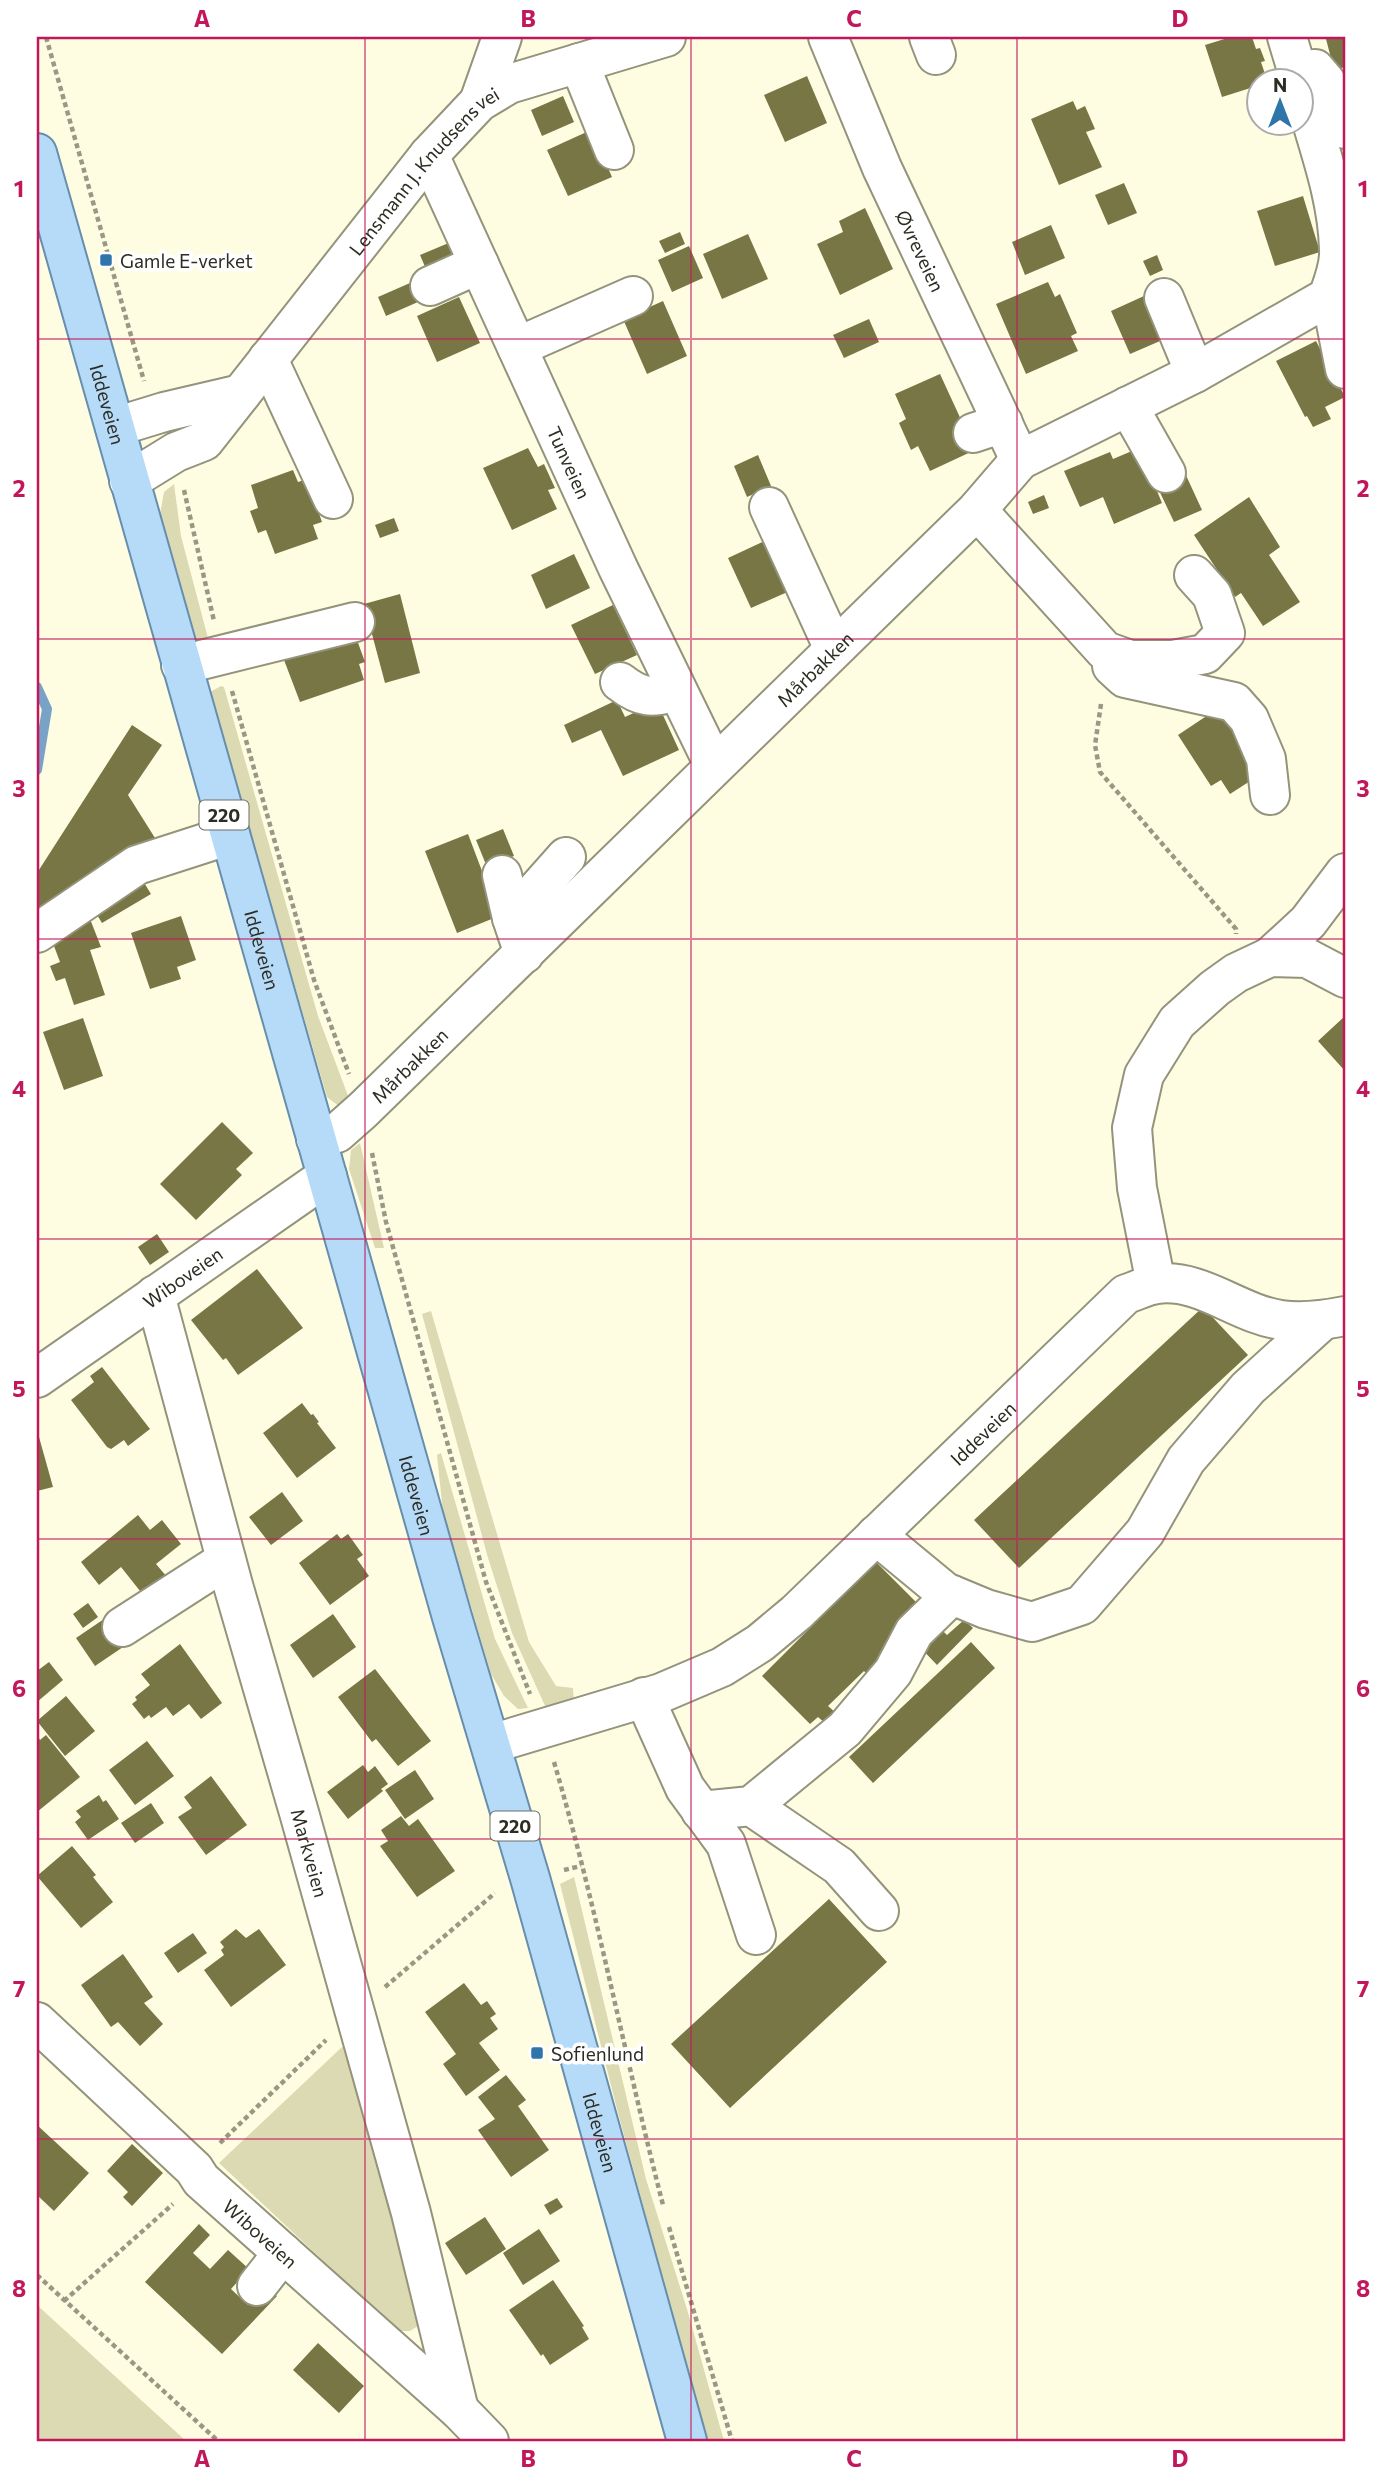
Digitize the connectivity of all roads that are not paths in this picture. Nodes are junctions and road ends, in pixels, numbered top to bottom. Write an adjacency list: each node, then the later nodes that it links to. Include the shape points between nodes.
1 (502, 37): 6 (street)
2 (666, 37): 4 (street, Lensmann J. Knudsens vei)
3 (828, 37): 24 (street, Øvreveien, via 988,428)
4 (579, 63): 6 (street, Lensmann J. Knudsens vei, via 509,84); 9 (street)
5 (1316, 70): 7 (street, via 1326,82)
6 (479, 102): 11 (street, Lensmann J. Knudsens vei)
7 (1345, 129)
8 (1307, 136): 13 (street)
9 (614, 150)
10 (37, 153): 23 (main road, Iddeveien / 220)
11 (429, 155): 12 (street, Tunveien); 18 (street, Lensmann J. Knudsens vei)
12 (479, 264): 14 (street); 17 (street, Tunveien)
13 (1338, 271): 19 (street, via 1335,318); 20 (street, Mårbakken)
14 (430, 286)
15 (633, 296): 17 (street)
16 (1164, 298): 20 (street)
17 (517, 347): 36 (street, Tunveien, via 608,572)
18 (268, 359): 21 (street, Lensmann J. Knudsens vei); 27 (street)
19 (1345, 369)
20 (1195, 373): 22 (street, Mårbakken)
21 (242, 394): 23 (street); 26 (street, Lensmann J. Knudsens vei, via 204,441)
22 (1128, 406): 24 (street, Mårbakken); 25 (street)
23 (115, 427): 26 (main road, Iddeveien / 220)
24 (1020, 460): 29 (street, Mårbakken)
25 (1166, 473)
26 (129, 481): 34 (main road, Iddeveien / 220)
27 (333, 499)
28 (769, 507): 32 (street)
29 (977, 510): 32 (street, Mårbakken); 33 (street)
30 (1194, 575): 33 (street, via 1212,595 1225,633 1205,654 1130,660)
31 (355, 622): 34 (street)
32 (834, 649): 37 (street, Mårbakken)
33 (1105, 651): 38 (street, via 1125,678 1234,702 1250,719 1266,759)
34 (181, 665): 39 (main road, Iddeveien / 220)
35 (620, 682): 36 (street, via 652,698)
36 (677, 691): 37 (street, Tunveien)
37 (714, 765): 45 (street, Mårbakken)
38 (1270, 794)
39 (230, 835): 44 (street, via 137,865); 48 (main road, Iddeveien / 220)
40 (566, 857): 43 (street)
41 (1345, 873): 46 (street, via 1308,922)
42 (502, 875): 43 (street)
43 (512, 918): 45 (street)
44 (37, 933)
45 (524, 954): 48 (street, Mårbakken, via 363,1110 337,1133)
46 (1270, 957): 47 (street, via 1307,958); 50 (street, via 1236,973 1177,1022 1144,1075 1132,1128 1137,1188)
47 (1345, 978)
48 (316, 1139): 49 (main road, Iddeveien / 220)
49 (327, 1176): 51 (street, Wiboveien); 59 (main road, Iddeveien / 220)
50 (1156, 1284): 52 (street, Iddeveien, via 1187,1284 1280,1320); 54 (street, Iddeveien, via 1126,1294)
51 (155, 1295): 53 (street, Wiboveien); 55 (street, Markveien)
52 (1334, 1318): 56 (street, via 1248,1388 1186,1460 1145,1532 1082,1605 1032,1622)
53 (37, 1378)
54 (876, 1535): 56 (street); 58 (street, Iddeveien, via 760,1643 722,1667)
55 (226, 1560): 57 (street); 67 (street, Markveien, via 313,1810)
56 (952, 1595): 60 (street, via 914,1632 893,1672 845,1729)
57 (122, 1627)
58 (644, 1697): 59 (street, Iddeveien); 61 (street, via 685,1788)
59 (491, 1744): 69 (main road, Iddeveien / 220)
60 (751, 1807): 61 (street); 62 (street, via 839,1866)
61 (701, 1811): 63 (street, via 726,1844)
62 (878, 1912)
63 (756, 1935)
64 (37, 2022): 65 (street, Wiboveien, via 194,2169 233,2230)
65 (283, 2253): 66 (street); 67 (street, Wiboveien)
66 (257, 2286)
67 (459, 2410): 68 (street, Wiboveien)
68 (489, 2441)
69 (687, 2441)

